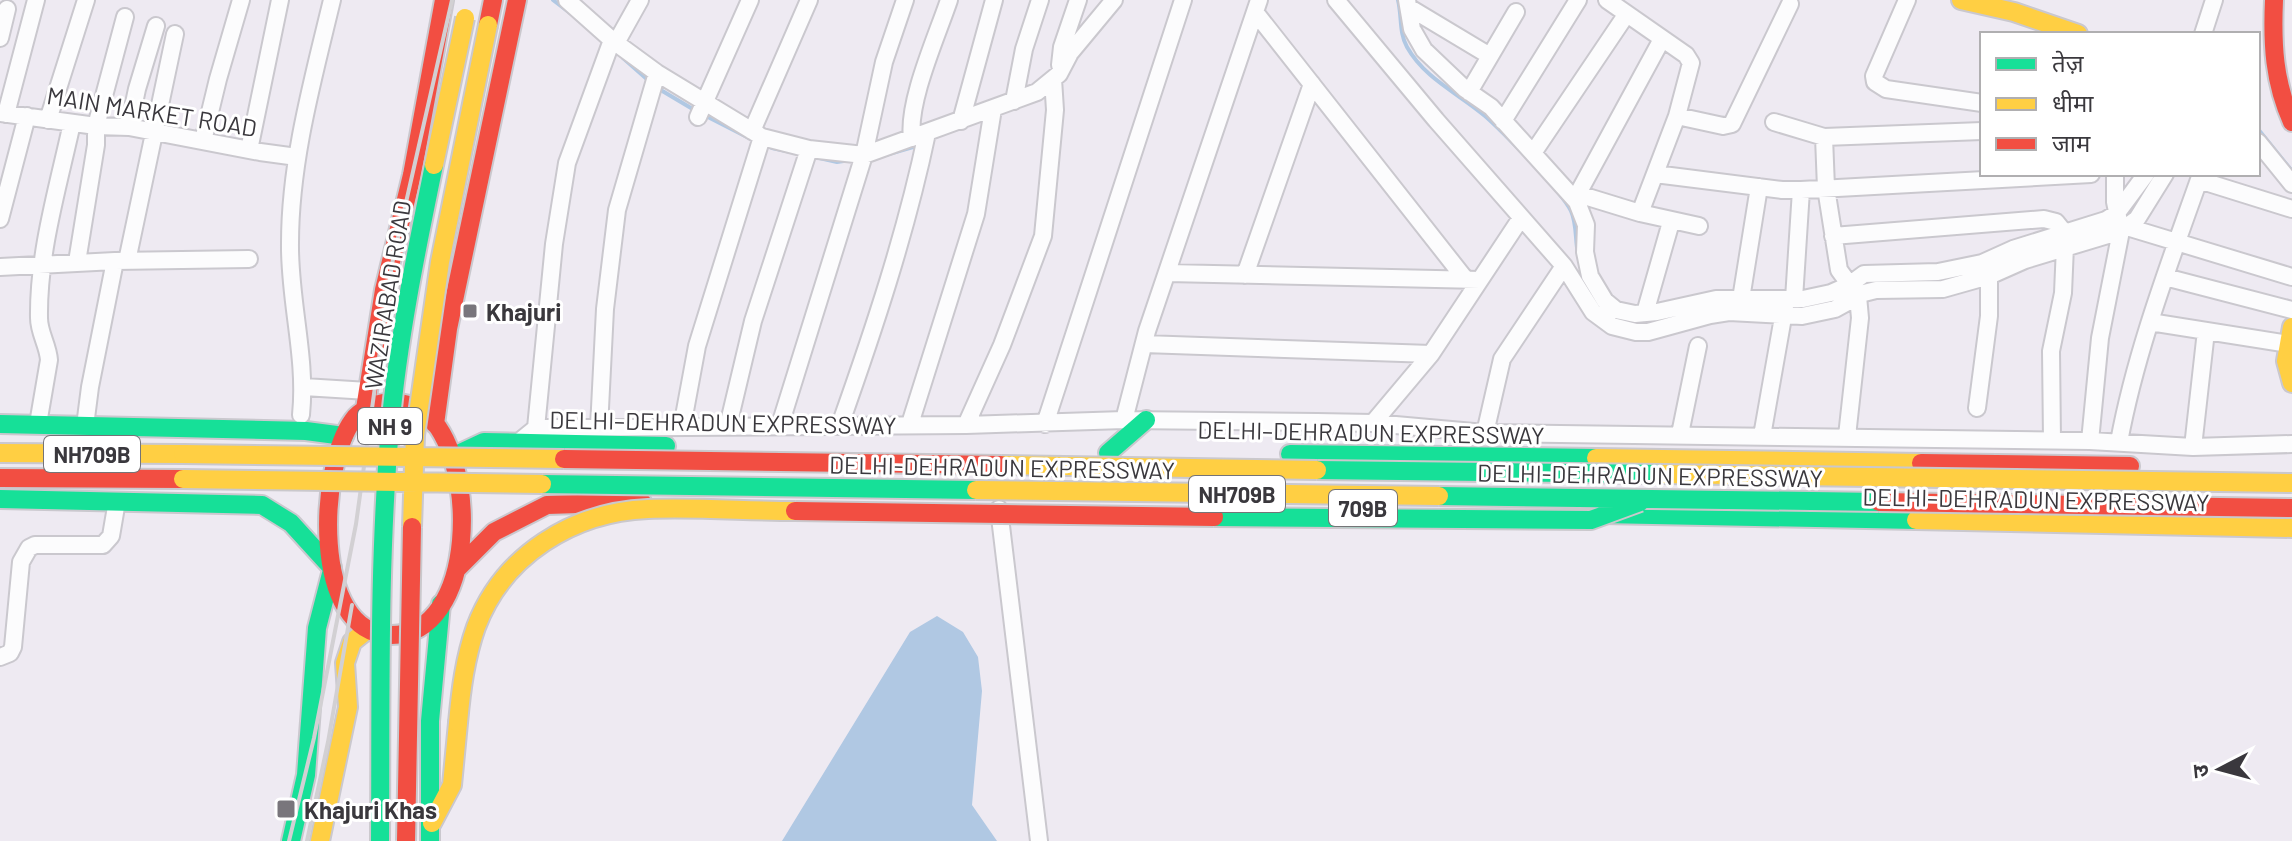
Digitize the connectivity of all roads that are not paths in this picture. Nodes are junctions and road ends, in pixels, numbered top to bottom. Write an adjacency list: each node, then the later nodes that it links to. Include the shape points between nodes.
1 (36, 0): 52 (street)
2 (86, 0): 55 (street)
3 (241, 0): 68 (street)
4 (280, 0): 70 (street)
5 (332, 0): 73 (street)
6 (444, 0): 107 (main road, WAZIRABAD ROAD, via 412,175)
7 (469, 0): 176 (main road, WAZIRABAD ROAD / NH 9, bridge, via 414,259 390,427 381,595)
8 (493, 0): 177 (main road, WAZIRABAD ROAD, bridge, via 440,262 415,435)
9 (517, 0): 112 (main road)
10 (567, 0): 41 (street)
11 (640, 0): 41 (street)
12 (750, 0): 50 (street)
13 (809, 0): 66 (street)
14 (905, 0): 74 (street, via 884,62)
15 (949, 0): 67 (street, via 910,126)
16 (994, 0): 56 (street)
17 (1040, 0): 48 (street)
18 (1078, 0): 45 (street)
19 (1114, 0): 45 (street, via 1070,53)
20 (1183, 0): 133 (street)
21 (1336, 0): 88 (street)
22 (1578, 0): 57 (street)
23 (1607, 0): 33 (street)
24 (1907, 0): 49 (street, via 1875,82 1886,89)
25 (1961, 0): 36 (main road)
26 (2214, 0): 37 (street)
27 (2274, 0): 43 (main road)
28 (1408, 4): 42 (street); 47 (street, via 1412,29 1424,50)
29 (1790, 4): 54 (street, via 1732,124)
30 (1257, 6): 46 (street); 102 (street)
31 (7, 9): 39 (street)
32 (1516, 12): 42 (street)
33 (1626, 15): 40 (street); 71 (street)
34 (125, 17): 61 (street)
35 (156, 26): 62 (street)
36 (2072, 32)
37 (2204, 32)
38 (175, 34): 64 (street)
39 (0, 38)
40 (1662, 39): 54 (street, via 1691,63); 85 (street)
41 (611, 44): 44 (street); 140 (street, via 567,163)
42 (1490, 56): 47 (street)
43 (2267, 76): 59 (main road)
44 (654, 81): 50 (street); 141 (street, via 617,210)
45 (1055, 81): 48 (street); 136 (street, via 1043,236)
46 (1312, 84): 103 (street); 108 (street)
47 (1469, 92): 57 (street)
48 (1014, 101): 51 (street)
49 (1980, 103)
50 (702, 110): 66 (street)
51 (993, 113): 56 (street); 132 (street, via 976,214)
52 (3, 114): 53 (street, MAIN MARKET ROAD)
53 (27, 116): 55 (street, MAIN MARKET ROAD); 89 (street)
54 (1677, 116): 75 (street)
55 (48, 120): 60 (street, MAIN MARKET ROAD)
56 (961, 121): 67 (street)
57 (1503, 121): 71 (street)
58 (1774, 122): 65 (street)
59 (2292, 122)
60 (72, 123): 61 (street, MAIN MARKET ROAD); 99 (street)
61 (96, 126): 62 (street, MAIN MARKET ROAD); 98 (street)
62 (129, 127): 64 (street, MAIN MARKET ROAD)
63 (1980, 131): 65 (street)
64 (153, 132): 68 (street, MAIN MARKET ROAD); 97 (street)
65 (1824, 137): 83 (street)
66 (758, 138): 72 (street); 139 (street, via 697,346)
67 (922, 139): 74 (street); 135 (street, via 908,219)
68 (203, 141): 70 (street, MAIN MARKET ROAD)
69 (2260, 144): 81 (street)
70 (249, 150): 73 (street, MAIN MARKET ROAD)
71 (1533, 153): 85 (street)
72 (807, 154): 74 (street); 138 (street, via 753,321)
73 (297, 157): 122 (street, via 289,244)
74 (863, 158): 134 (street)
75 (1655, 174): 82 (street); 87 (street)
76 (2053, 176): 83 (street)
77 (2115, 176): 91 (street)
78 (2145, 176): 91 (street)
79 (2164, 176): 91 (street, via 2137,219)
80 (2200, 177): 86 (street); 95 (street)
81 (2292, 184)
82 (1759, 187): 84 (street); 110 (street)
83 (1826, 188): 84 (street); 93 (street)
84 (1801, 190): 111 (street)
85 (1576, 197): 87 (street); 114 (street, via 1597,290 1616,310)
86 (2292, 209)
87 (1640, 213): 90 (street)
88 (1521, 218): 100 (street); 108 (street)
89 (0, 219)
90 (1671, 222): 92 (street); 114 (street)
91 (2121, 222): 94 (street); 95 (street); 148 (street, via 2100,338)
92 (1699, 226)
93 (1833, 236): 94 (street, via 2044,219 2056,222); 109 (street, via 1839,270)
94 (2065, 239): 104 (street); 109 (street, via 1938,272 1864,274); 147 (street, via 2063,293 2051,351)
95 (2177, 243): 105 (street); 106 (street)
96 (249, 259): 97 (street)
97 (121, 261): 98 (street); 137 (street)
98 (77, 262): 99 (street)
99 (43, 264): 101 (street); 130 (street, via 39,325 49,360)
100 (1564, 266): 111 (street, via 1593,312 1612,326 1636,332); 142 (street, via 1502,359)
101 (0, 267)
102 (1167, 273): 103 (street); 118 (street)
103 (1245, 275): 108 (street)
104 (1989, 276): 109 (street, via 1943,289); 124 (street)
105 (2165, 277): 113 (street); 115 (street)
106 (2292, 277)
107 (386, 280): 112 (main road, via 400,266 424,264 450,286); 123 (main road, WAZIRABAD ROAD)
108 (1473, 280): 120 (street)
109 (1854, 290): 111 (street, via 1835,309 1795,317); 146 (street, via 1860,318)
110 (1741, 299): 111 (street); 114 (street)
111 (1787, 306): 145 (street)
112 (453, 308): 131 (main road)
113 (2292, 310)
114 (1645, 313)
115 (2150, 322): 116 (street); 150 (street)
116 (2206, 331): 117 (street); 152 (street)
117 (2290, 336): 121 (main road, via 2286,361)
118 (1144, 344): 120 (street); 126 (street)
119 (1698, 346): 143 (street)
120 (1431, 354): 128 (street)
121 (2292, 383)
122 (304, 387): 123 (street); 125 (street)
123 (367, 400): 131 (main road, via 403,403); 144 (main road)
124 (1977, 408)
125 (301, 415)
126 (1124, 420): 127 (street); 133 (street)
127 (1146, 420): 128 (street); 154 (main road)
128 (1373, 423): 142 (street)
129 (0, 424): 130 (main road)
130 (38, 424): 137 (main road)
131 (435, 424): 155 (main road)
132 (910, 424): 135 (street); 136 (street)
133 (1045, 424): 136 (street)
134 (780, 425): 135 (street); 138 (street)
135 (840, 425)
136 (966, 425)
137 (85, 426): 144 (main road)
138 (728, 426): 139 (street)
139 (682, 427): 141 (street)
140 (536, 428): 141 (street); 149 (street)
141 (599, 428)
142 (1490, 433): 143 (street); 156 (main road)
143 (1680, 434): 145 (street)
144 (344, 436): 168 (main road, via 330,502)
145 (1762, 436): 146 (street)
146 (1847, 436): 147 (street)
147 (2052, 440): 148 (street)
148 (2090, 441): 150 (street)
149 (519, 442): 154 (main road, DELHI–DEHRADUN EXPRESSWAY / 709B); 155 (main road, DELHI–DEHRADUN EXPRESSWAY / 709B, via 484,442)
150 (2119, 442): 152 (street)
151 (2292, 444): 152 (street)
152 (2193, 447)
153 (0, 453): 160 (main road, DELHI-DEHRADUN EXPRESSWAY / NH709B, bridge)
154 (1108, 453): 156 (main road, DELHI–DEHRADUN EXPRESSWAY / 709B)
155 (452, 457): 169 (main road, via 463,501)
156 (1542, 457): 157 (main road, DELHI–DEHRADUN EXPRESSWAY / 709B)
157 (1589, 458): 158 (main road, DELHI–DEHRADUN EXPRESSWAY / 709B); 166 (main road)
158 (2292, 468)
159 (0, 478): 162 (main road, DELHI-DEHRADUN EXPRESSWAY / NH709B, bridge)
160 (2292, 483)
161 (0, 499): 165 (main road)
162 (1647, 500): 164 (main road, DELHI-DEHRADUN EXPRESSWAY / NH709B, bridge); 173 (main road, bridge, via 1591,520 646,509 584,520 518,560 481,613 460,693 452,785)
163 (999, 505): 166 (main road, DELHI–DEHRADUN EXPRESSWAY / 709B); 169 (main road, DELHI–DEHRADUN EXPRESSWAY / 709B, via 547,505 494,532); 178 (street)
164 (2292, 508)
165 (116, 509): 168 (main road, via 262,505 291,523); 172 (street, via 111,536 97,547 29,548 21,562 13,647)
166 (1588, 514): 167 (main road, DELHI–DEHRADUN EXPRESSWAY / 709B)
167 (2292, 528)
168 (332, 568): 171 (main road, via 342,603); 174 (main road, via 317,628 306,775)
169 (457, 569): 170 (main road)
170 (441, 604): 171 (main road, via 422,626 409,632); 173 (main road, via 430,721)
171 (367, 630): 175 (main road, via 352,642 345,663 348,707)
172 (0, 657)
173 (430, 834)
174 (291, 841)
175 (320, 841)
176 (380, 841)
177 (406, 841)
178 (1039, 841)

